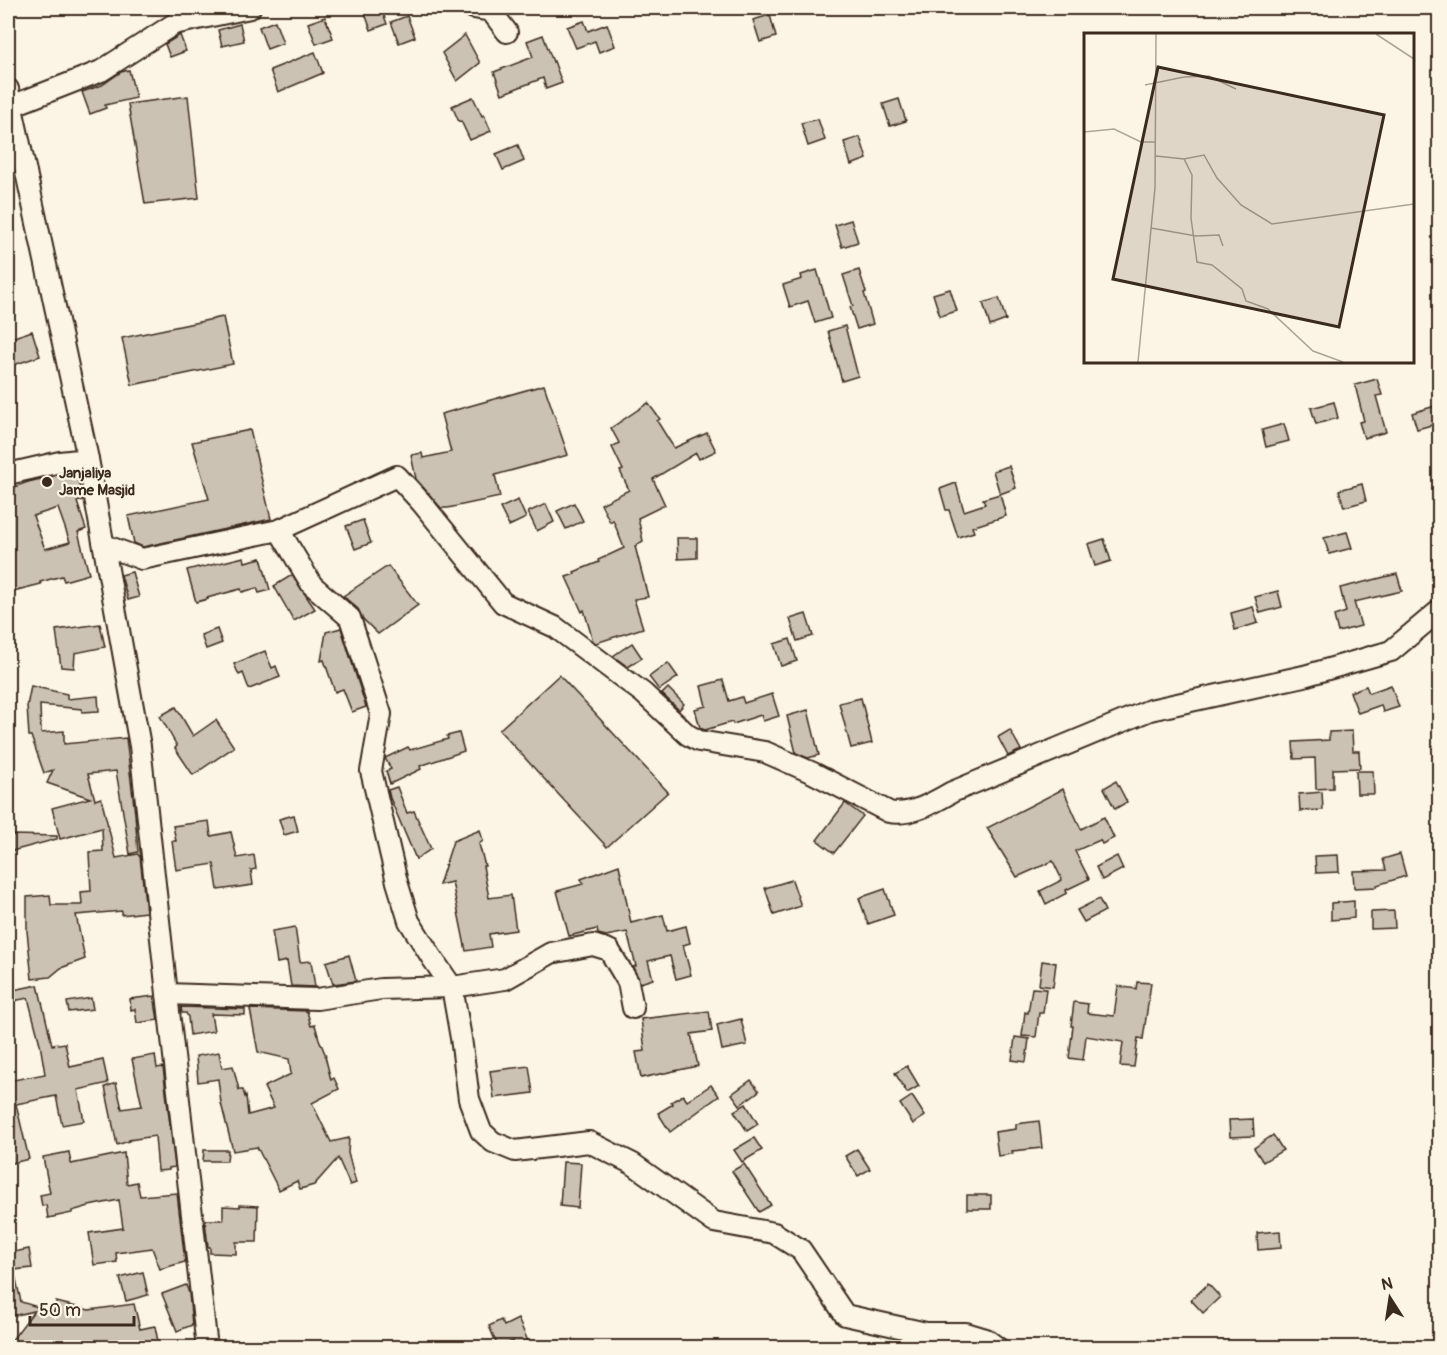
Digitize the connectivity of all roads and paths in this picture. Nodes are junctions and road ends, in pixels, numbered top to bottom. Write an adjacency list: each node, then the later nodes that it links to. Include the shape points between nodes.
1 (250, 8): 4 (street, via 174,24 101,70 14,105)
2 (474, 8): 3 (street, via 491,11)
3 (507, 32)
4 (9, 100): 5 (street)
5 (88, 459): 6 (street); 8 (street)
6 (8, 474)
7 (279, 530): 8 (street, via 142,559); 9 (street, via 397,477 503,603 555,627 643,693 688,735 699,741 765,752 899,814 929,805 1150,710 1304,676 1391,651); 10 (street, via 312,585 350,618 381,714 371,771 397,882 409,921)
8 (104, 545): 11 (street, via 140,746)
9 (1440, 610)
10 (452, 987): 11 (street, via 381,989 317,999); 12 (street, via 505,979 551,953 593,945 609,950 628,982); 14 (street, via 469,1099 481,1131 493,1142 515,1151 589,1142 633,1164 714,1222 774,1233 801,1250 844,1315 926,1333 966,1333)
11 (167, 993): 13 (street)
12 (633, 1008)
13 (207, 1347)
14 (998, 1347)

